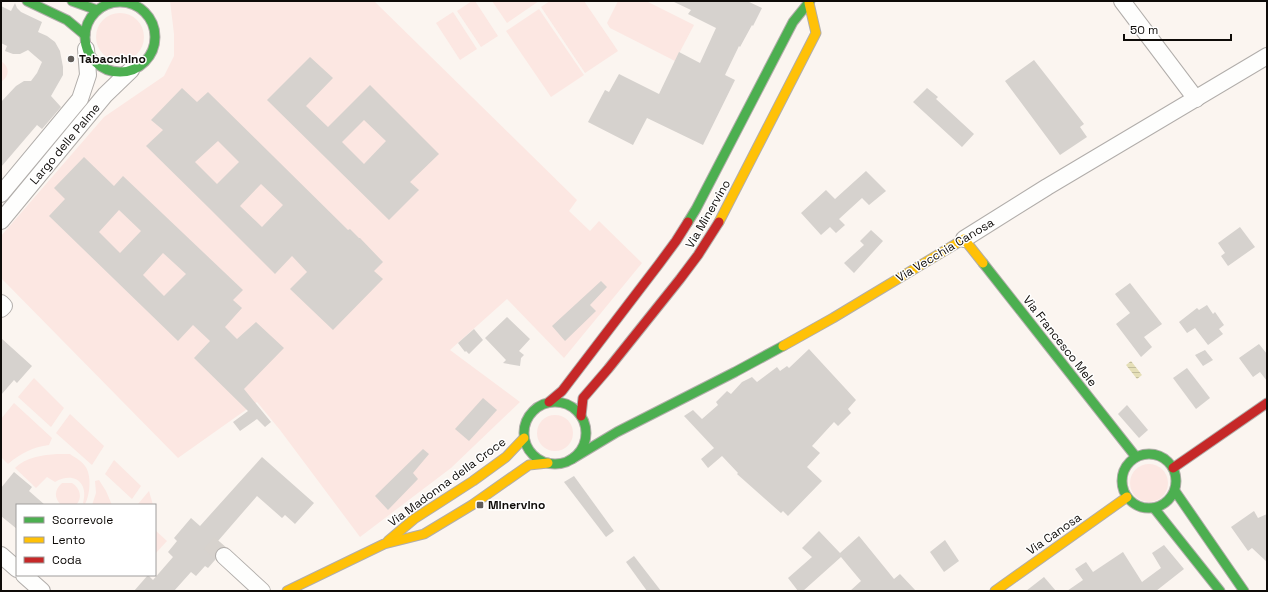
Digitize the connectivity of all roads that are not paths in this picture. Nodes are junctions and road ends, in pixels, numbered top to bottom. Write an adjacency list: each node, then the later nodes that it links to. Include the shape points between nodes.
1 (27, 1): 9 (main road, via 67,20)
2 (72, 1): 7 (main road)
3 (1122, 1): 12 (street)
4 (123, 2): 7 (main road, via 113,2); 8 (main road, via 141,9 149,16)
5 (809, 2): 18 (main road, Via Minervino, via 793,22 696,209 676,241 562,391); 20 (main road, Via Minervino, via 816,33 719,222 680,279 583,398)
6 (152, 7): 8 (main road)
7 (97, 10): 9 (main road, via 86,26)
8 (154, 26): 11 (main road, via 154,48 149,58)
9 (85, 42): 11 (main road, via 92,58 100,66 109,71); 13 (street, Largo delle Palme, via 88,75 80,99)
10 (1267, 56): 12 (street, Via Vecchia Canosa)
11 (131, 70): 14 (street, Largo delle Palme, via 105,95)
12 (1196, 99): 15 (street, Via Vecchia Canosa)
13 (1, 194)
14 (1, 221)
15 (964, 239): 22 (main road, Via Vecchia Canosa, via 833,318 735,372); 24 (main road, Via Francesco Mele)
16 (1, 303): 17 (street, via 4,306)
17 (1, 309)
18 (549, 402): 20 (main road, via 567,404); 23 (main road, via 529,415 525,422)
19 (1267, 403): 27 (main road)
20 (581, 416): 21 (main road)
21 (586, 427): 22 (main road, Via Vecchia Canosa, via 601,434); 25 (main road, via 583,445)
22 (617, 432): 25 (main road, Via Vecchia Canosa)
23 (524, 438): 26 (main road, via 532,454); 31 (main road, Via Madonna della Croce, via 506,456 473,481 414,519)
24 (1136, 457): 27 (main road, via 1152,454 1160,456); 29 (main road, via 1124,470 1122,480)
25 (572, 459): 26 (main road, via 556,464)
26 (548, 463): 31 (main road, Via Madonna della Croce, via 529,465 472,505 424,534)
27 (1174, 468): 28 (main road, via 1177,484)
28 (1175, 491): 30 (main road, via 1163,505); 41 (main road)
29 (1127, 498): 30 (main road, via 1139,506); 39 (main road, Via Canosa)
30 (1154, 508): 40 (main road)
31 (384, 544): 38 (main road, Via Madonna della Croce)
32 (1, 555): 34 (street)
33 (224, 556): 37 (street)
34 (16, 568)
35 (25, 576): 36 (street)
36 (42, 591)
37 (262, 591)
38 (287, 591)
39 (995, 591)
40 (1220, 591)
41 (1244, 591)

